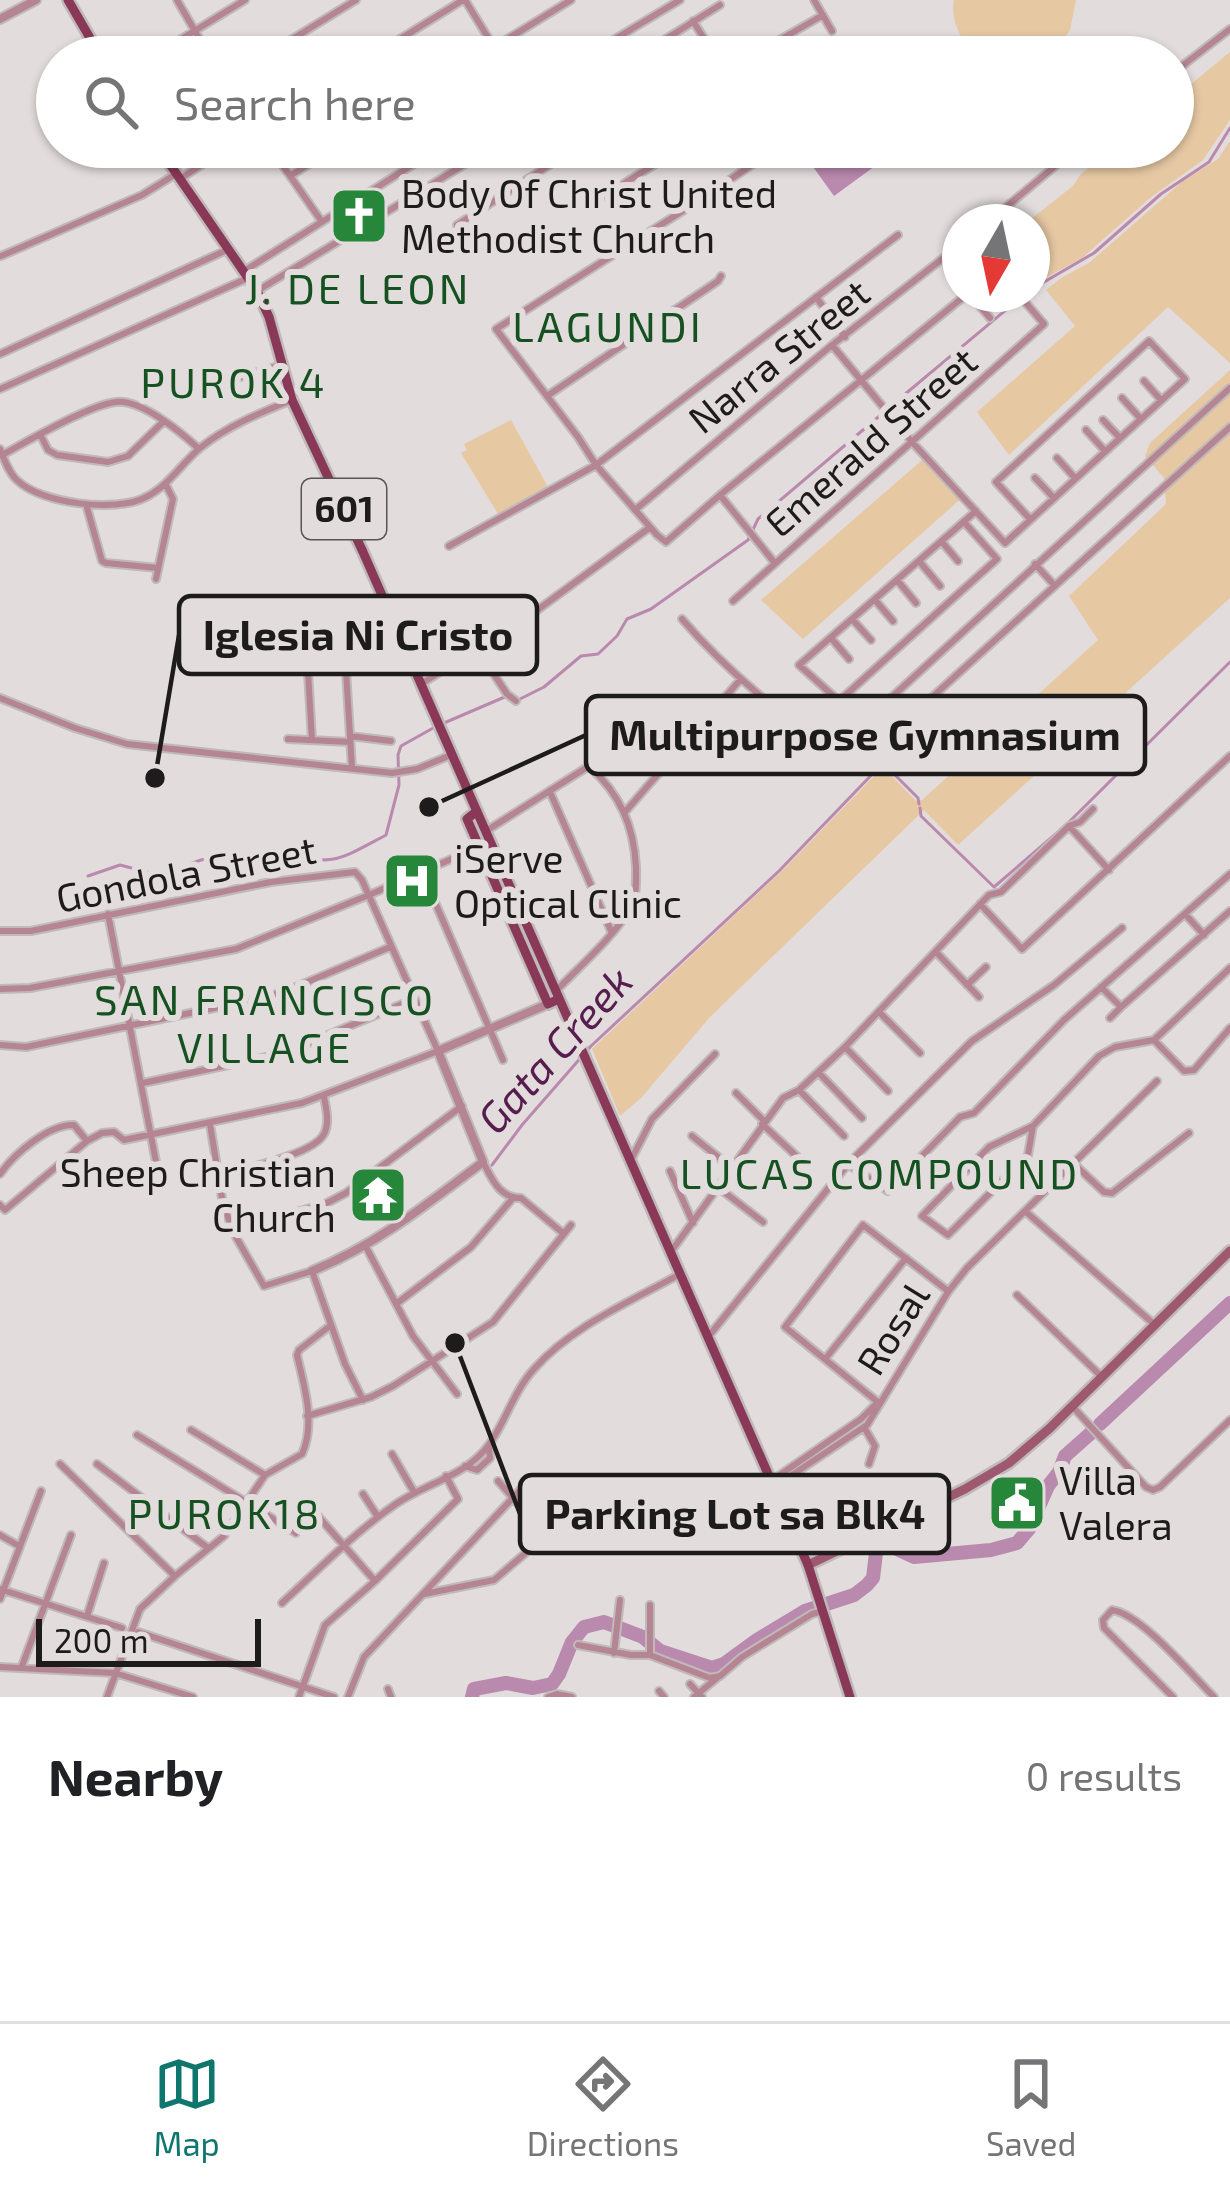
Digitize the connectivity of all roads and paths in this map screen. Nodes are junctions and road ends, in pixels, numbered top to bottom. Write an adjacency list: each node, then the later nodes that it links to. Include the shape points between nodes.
1 (36, 0): 12 (street)
2 (68, 0): 17 (main road)
3 (177, 0): 15 (street)
4 (245, 0): 15 (street)
5 (356, 0): 20 (street)
6 (464, 0): 21 (street); 22 (street)
7 (571, 0): 23 (street)
8 (680, 0): 24 (street)
9 (814, 0): 11 (street)
10 (720, 4): 13 (street)
11 (823, 15): 16 (street); 27 (street)
12 (0, 20)
13 (693, 21): 25 (street); 26 (street)
14 (1230, 29): 28 (street)
15 (195, 31): 18 (street); 19 (street)
16 (832, 32)
17 (89, 36)
18 (187, 36)
19 (198, 36)
20 (297, 36)
21 (405, 36)
22 (487, 36)
23 (512, 36)
24 (620, 36)
25 (671, 36)
26 (703, 36)
27 (786, 36)
28 (1194, 57)
29 (172, 168): 39 (main road, 601)
30 (192, 168): 39 (street)
31 (284, 168): 40 (street)
32 (303, 168): 40 (street)
33 (408, 168): 43 (street)
34 (458, 168): 51 (street)
35 (545, 168): 44 (street)
36 (649, 168): 41 (street)
37 (747, 168): 66 (street, via 496,328)
38 (1052, 168): 42 (street)
39 (178, 176): 46 (main road, 601); 47 (street)
40 (290, 176): 43 (street)
41 (602, 197)
42 (1009, 204)
43 (322, 222): 49 (street)
44 (457, 225)
45 (898, 235): 52 (street)
46 (229, 249): 49 (main road, 601); 59 (street)
47 (1, 256)
48 (942, 259): 57 (street, Narra Street)
49 (246, 274): 51 (main road, 601); 65 (street)
50 (721, 276): 66 (street)
51 (256, 291): 60 (main road, 601)
52 (816, 297): 57 (street); 82 (street)
53 (947, 312): 61 (street)
54 (983, 312): 56 (street)
55 (1034, 312): 77 (street, Emerald Street, via 1044,324)
56 (989, 319)
57 (844, 337): 58 (street, Narra Street)
58 (832, 345): 61 (street); 89 (street, Narra Street)
59 (0, 354)
60 (282, 365): 63 (street); 68 (main road, 601)
61 (862, 379): 77 (street); 86 (street)
62 (1144, 381): 69 (street)
63 (220, 383)
64 (1230, 388): 99 (street)
65 (0, 389)
66 (547, 396): 82 (street)
67 (1123, 398): 70 (street)
68 (292, 400): 78 (street); 118 (main road, 601)
69 (1161, 400): 70 (street); 91 (street, via 1185,379 1149,340 997,482)
70 (1141, 419): 76 (street)
71 (1103, 420): 76 (street)
72 (163, 422): 75 (street, via 119,401); 75 (street, via 128,456 108,461 57,455); 78 (street)
73 (1230, 427): 104 (street)
74 (1086, 430): 79 (street)
75 (40, 434): 80 (street)
76 (1120, 438): 79 (street)
77 (912, 442): 90 (street); 98 (street, Emerald Street)
78 (199, 449): 85 (street)
79 (1105, 451): 84 (street)
80 (1, 452): 88 (street, via 28,488)
81 (1057, 458): 84 (street)
82 (596, 465): 89 (street); 95 (street)
83 (1035, 478): 87 (street)
84 (1075, 478): 87 (street)
85 (166, 485): 88 (street, via 128,504); 100 (street, via 173,499)
86 (720, 495): 93 (street, via 666,542); 98 (street)
87 (1054, 497): 91 (street)
88 (86, 504): 100 (street, via 102,561)
89 (634, 510): 93 (street)
90 (976, 512): 91 (street, via 1005,543); 92 (street)
91 (1030, 519)
92 (964, 522): 94 (street); 113 (street, via 997,559 839,700 799,665)
93 (649, 528): 115 (street)
94 (942, 542): 96 (street); 97 (street)
95 (449, 546)
96 (919, 561): 102 (street); 103 (street)
97 (958, 561)
98 (775, 563): 106 (street, Emerald Street)
99 (1035, 564): 104 (street); 104 (street, via 858,728 875,748)
100 (158, 568): 101 (street)
101 (156, 578)
102 (897, 580): 105 (street); 107 (street)
103 (940, 586)
104 (1055, 586)
105 (875, 600): 109 (street); 111 (street)
106 (734, 601)
107 (916, 603)
108 (682, 619): 117 (street)
109 (853, 619): 113 (street); 114 (street)
110 (305, 621): 123 (street)
111 (893, 621)
112 (343, 622): 122 (street)
113 (831, 638): 116 (street)
114 (871, 640)
115 (478, 650): 118 (street); 120 (street)
116 (849, 659)
117 (740, 680): 127 (street); 132 (street)
118 (421, 684): 125 (main road, 601)
119 (0, 698): 128 (street, via 127,744)
120 (516, 701)
121 (288, 739): 123 (street)
122 (350, 739): 123 (street); 124 (street); 128 (street)
123 (313, 740)
124 (391, 741)
125 (453, 754): 128 (street, via 402,773); 131 (main road, 601)
126 (1230, 757): 136 (street)
127 (844, 761)
128 (352, 768)
129 (550, 792): 132 (street, via 590,766); 134 (street); 148 (street)
130 (1093, 808): 133 (street)
131 (477, 811): 134 (main road, 601); 135 (main road, via 467,819)
132 (626, 812): 148 (street, via 636,882 632,904)
133 (1069, 826): 136 (street); 140 (street)
134 (489, 836): 135 (main road); 144 (main road, 601)
135 (479, 847): 137 (street); 145 (main road)
136 (1109, 870): 140 (street, via 1022,949)
137 (422, 872): 139 (street); 165 (street)
138 (1230, 874): 143 (street)
139 (369, 896): 142 (street, Gondola Street, via 347,872); 150 (street); 154 (street, via 236,949)
140 (980, 904): 151 (street)
141 (1230, 911): 149 (street)
142 (108, 914): 147 (street, Gondola Street); 154 (street)
143 (1185, 914): 149 (street); 156 (street)
144 (526, 922): 145 (main road); 159 (main road, 601)
145 (514, 927): 159 (main road)
146 (1122, 928): 194 (street, via 972,1041)
147 (0, 931)
148 (611, 932): 159 (street)
149 (1204, 935): 161 (street)
150 (390, 947): 160 (street); 164 (street, via 284,992)
151 (936, 952): 155 (street); 162 (street)
152 (986, 967): 155 (street)
153 (1230, 968): 167 (street)
154 (119, 970): 157 (street); 164 (street)
155 (967, 985): 158 (street)
156 (1101, 987): 161 (street); 194 (street, via 887,1191)
157 (0, 989)
158 (979, 997)
159 (554, 998): 165 (street); 191 (main road, 601)
160 (414, 999): 170 (street); 176 (street, via 285,1053)
161 (1121, 1007): 163 (street)
162 (880, 1012): 169 (street); 171 (street)
163 (1110, 1018)
164 (131, 1025): 168 (street); 176 (street)
165 (489, 1030): 170 (street); 173 (street)
166 (1229, 1032): 167 (street, via 1189,1072)
167 (1154, 1040): 185 (street, via 1099,1056)
168 (0, 1045)
169 (845, 1048): 174 (street); 178 (street)
170 (438, 1052): 180 (street); 181 (street)
171 (920, 1053)
172 (716, 1054): 191 (street, via 652,1118)
173 (503, 1060)
174 (819, 1072): 177 (street); 182 (street)
175 (1157, 1081): 193 (street, Rosal)
176 (142, 1083): 187 (street)
177 (799, 1090): 183 (street); 189 (street)
178 (888, 1091)
179 (736, 1093): 183 (street)
180 (324, 1096): 184 (street); 200 (street, via 328,1121 308,1149)
181 (462, 1106): 192 (street); 208 (street, via 346,1193)
182 (862, 1118)
183 (763, 1123): 195 (street); 197 (street)
184 (210, 1124): 187 (street); 200 (street)
185 (1034, 1126): 185 (street, via 989,1147 922,1216 948,1235 1028,1155)
186 (1189, 1133): 193 (street, via 1112,1193)
187 (152, 1135): 190 (street, via 124,1140 102,1133); 196 (street)
188 (692, 1136): 197 (street)
189 (844, 1136)
190 (87, 1141): 199 (street, via 74,1125 62,1125); 203 (street, via 5,1210)
191 (630, 1161): 212 (main road, 601)
192 (483, 1162): 202 (street); 210 (street)
193 (1073, 1163): 204 (street, Rosal)
194 (848, 1164): 221 (street)
195 (806, 1165)
196 (157, 1167)
197 (733, 1169): 201 (street)
198 (670, 1171): 206 (street)
199 (0, 1174)
200 (218, 1177): 208 (street)
201 (719, 1187): 205 (street); 206 (street)
202 (512, 1198): 209 (street); 218 (street, via 471,1247)
203 (0, 1205)
204 (1025, 1211): 216 (street, Rosal); 220 (street)
205 (763, 1222)
206 (693, 1223): 212 (street)
207 (572, 1225): 209 (street)
208 (232, 1230): 214 (street, via 267,1286)
209 (564, 1234): 223 (street, via 493,1322)
210 (366, 1247): 214 (street); 218 (street)
211 (1230, 1251): 220 (main road)
212 (670, 1253): 215 (main road, 601)
213 (906, 1258): 216 (street); 222 (street); 222 (street, via 863,1225 785,1327)
214 (312, 1271): 219 (street)
215 (680, 1274): 221 (main road, 601); 239 (street, via 547,1356 479,1457)
216 (948, 1292): 227 (street, Rosal)
217 (1017, 1295): 224 (street)
218 (395, 1305): 223 (street)
219 (331, 1324): 226 (street); 229 (street, via 297,1354)
220 (1155, 1325): 224 (main road)
221 (707, 1339): 241 (main road, 601)
222 (825, 1359): 227 (street)
223 (432, 1360): 225 (street); 226 (street)
224 (1102, 1377): 228 (main road)
225 (457, 1394)
226 (363, 1400): 229 (street)
227 (879, 1402): 231 (street, Rosal); 241 (street)
228 (1072, 1406): 230 (street, via 1153,1490); 257 (main road, via 965,1489)
229 (307, 1416): 238 (street, via 302,1454)
230 (1230, 1420)
231 (864, 1426): 237 (street, via 875,1446); 241 (street)
232 (191, 1430): 238 (street)
233 (137, 1436): 247 (street)
234 (392, 1454): 244 (street)
235 (59, 1464): 258 (street)
236 (97, 1464): 255 (street)
237 (869, 1464)
238 (265, 1475): 247 (street)
239 (446, 1476): 244 (street); 259 (street, via 458,1499)
240 (498, 1481): 246 (street)
241 (772, 1484): 257 (main road, 601)
242 (523, 1487): 246 (street)
243 (41, 1491): 253 (street)
244 (414, 1492): 249 (street)
245 (363, 1494): 249 (street)
246 (513, 1497): 261 (street); 261 (street, via 542,1539 494,1580)
247 (247, 1502): 250 (street); 255 (street)
248 (318, 1516): 254 (street)
249 (378, 1516): 254 (street)
250 (296, 1533)
251 (71, 1534): 263 (street)
252 (0, 1535): 253 (street)
253 (19, 1546): 260 (street)
254 (344, 1546): 259 (street); 264 (street)
255 (208, 1548): 258 (street)
256 (104, 1563): 267 (street)
257 (808, 1564): 266 (main road, 601)
258 (175, 1576): 275 (street, via 136,1615)
259 (375, 1581): 279 (street, via 322,1629)
260 (1, 1592): 263 (street)
261 (424, 1594): 286 (street, via 364,1657)
262 (620, 1600): 271 (street)
263 (45, 1603): 267 (street); 274 (street)
264 (282, 1603)
265 (650, 1605): 272 (street)
266 (822, 1608): 276 (street); 289 (main road, 601)
267 (87, 1616): 268 (street)
268 (122, 1628)
269 (137, 1632): 279 (street)
270 (578, 1646): 271 (street)
271 (614, 1653): 272 (street)
272 (650, 1655): 276 (street)
273 (0, 1667): 274 (street)
274 (22, 1668): 275 (street)
275 (115, 1673): 278 (street); 281 (street)
276 (720, 1676): 280 (street)
277 (691, 1684): 280 (street)
278 (158, 1685): 282 (street); 283 (street)
279 (303, 1687): 284 (street); 285 (street)
280 (698, 1696)
281 (106, 1697)
282 (153, 1697)
283 (193, 1697)
284 (299, 1697)
285 (334, 1697)
286 (348, 1697)
287 (548, 1697): 288 (street)
288 (572, 1697)
289 (850, 1697)
290 (1173, 1697): 291 (street, via 1104,1628 1112,1610 1139,1624)
291 (1214, 1697)

